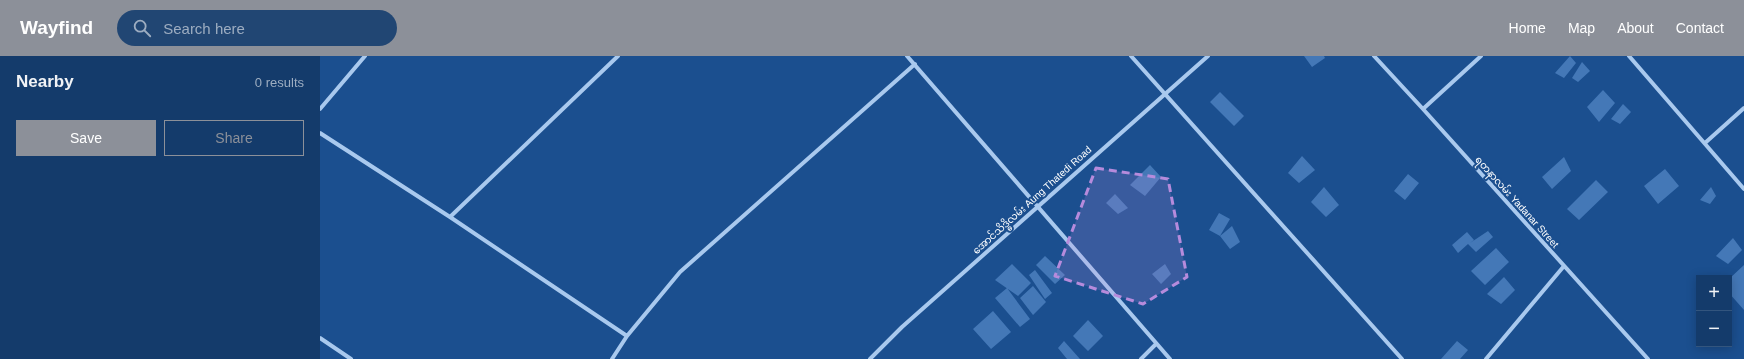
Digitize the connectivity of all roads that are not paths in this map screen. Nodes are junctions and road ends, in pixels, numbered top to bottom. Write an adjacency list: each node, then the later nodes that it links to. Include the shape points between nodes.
1 (365, 56): 12 (street)
2 (618, 56): 18 (street)
3 (907, 56): 9 (street)
4 (1131, 56): 10 (street)
5 (1208, 56): 10 (street, အောင်သိဒ္ဓိလမ်း Aung Thatedi Road)
6 (1374, 56): 13 (street, ရတနာလမ်း Yadanar Street)
7 (1481, 56): 13 (street)
8 (1629, 56): 15 (street)
9 (915, 64): 17 (street); 20 (street, via 680,272)
10 (1165, 94): 17 (street, အောင်သိဒ္ဓိလမ်း Aung Thatedi Road); 28 (street)
11 (1744, 108): 15 (street)
12 (320, 109)
13 (1423, 109): 19 (street, ရတနာလမ်း Yadanar Street)
14 (320, 133): 18 (street)
15 (1705, 143): 16 (street)
16 (1744, 189)
17 (1037, 207): 22 (street); 25 (street, အောင်သိဒ္ဓိလမ်း Aung Thatedi Road, via 902,327)
18 (450, 218): 20 (street)
19 (1564, 266): 29 (street); 30 (street, ရတနာလမ်း Yadanar Street)
20 (627, 336): 24 (street)
21 (320, 338): 23 (street)
22 (1156, 344): 26 (street); 27 (street)
23 (351, 359)
24 (612, 359)
25 (870, 359)
26 (1141, 359)
27 (1170, 359)
28 (1402, 359)
29 (1486, 359)
30 (1648, 359)

